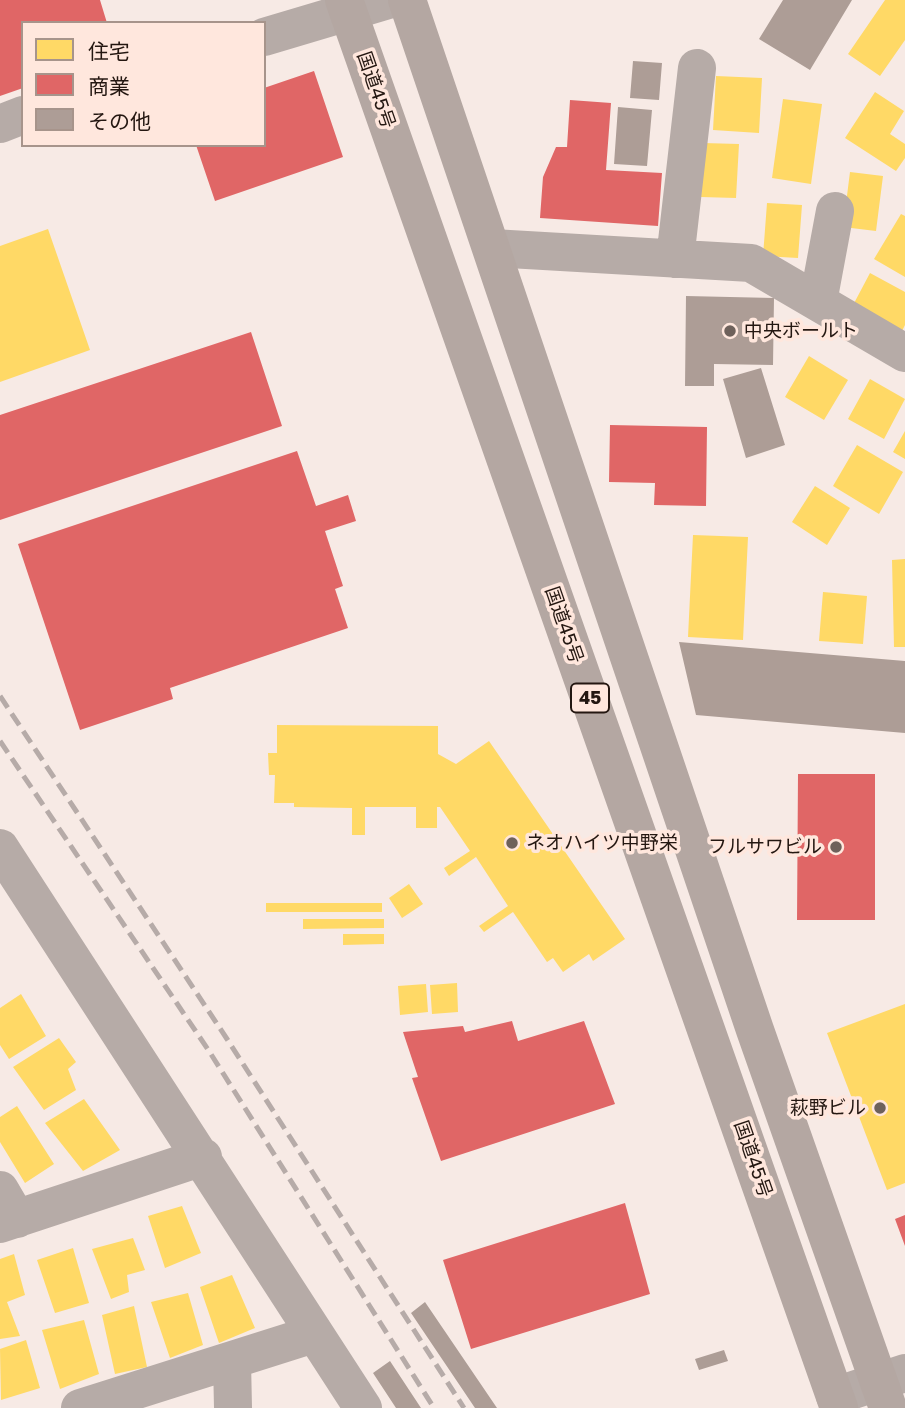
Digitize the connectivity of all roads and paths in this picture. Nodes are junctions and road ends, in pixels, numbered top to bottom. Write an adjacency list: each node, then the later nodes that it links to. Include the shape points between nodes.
1 (388, 0): 3 (street)
2 (408, 0): 9 (highway, 45)
3 (346, 6): 4 (street); 19 (highway, 国道45号 / 45)
4 (266, 36)
5 (696, 68): 10 (street)
6 (21, 116): 7 (street)
7 (0, 124)
8 (835, 211): 11 (street)
9 (492, 248): 10 (street); 18 (highway, 45, via 755,1030)
10 (675, 259): 11 (street, via 751,264)
11 (818, 302): 12 (street)
12 (905, 352)
13 (5, 865): 14 (street)
14 (203, 1157): 15 (street); 16 (street)
15 (6, 1211)
16 (314, 1334): 17 (street); 22 (street)
17 (232, 1361): 20 (street); 21 (street)
18 (891, 1388): 19 (street)
19 (837, 1402)
20 (80, 1408)
21 (233, 1408)
22 (363, 1408)

